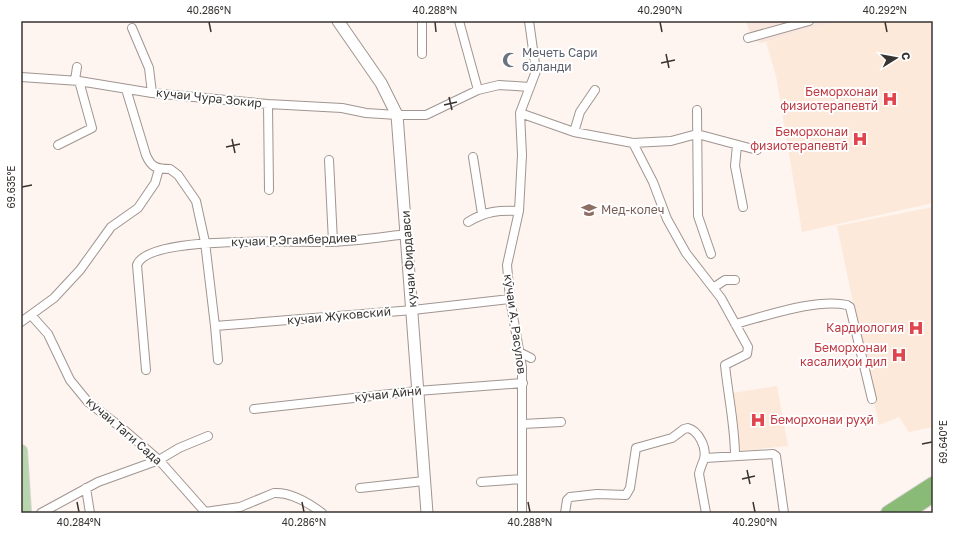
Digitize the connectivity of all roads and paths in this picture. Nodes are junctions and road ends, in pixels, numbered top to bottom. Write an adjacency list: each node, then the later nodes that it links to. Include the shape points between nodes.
1 (338, 21): 20 (street, кучаи Фирдавси, via 381,83)
2 (422, 21): 8 (street)
3 (458, 21): 14 (street)
4 (530, 21): 12 (street, via 536,71)
5 (809, 21): 7 (street)
6 (132, 28): 16 (street, via 148,68)
7 (748, 38)
8 (422, 54)
9 (77, 67): 11 (street)
10 (21, 77): 11 (street, кучаи Чура Зокир)
11 (77, 80): 13 (street, кучаи Чура Зокир); 25 (street, via 92,128)
12 (530, 87): 14 (street, кучаи Чура Зокир, via 499,85); 19 (street)
13 (126, 89): 16 (street, кучаи Чура Зокир); 29 (street, via 150,165)
14 (478, 90): 20 (street, кучаи Чура Зокир, via 426,115)
15 (595, 90): 21 (street, via 580,112)
16 (152, 93): 17 (street, кучаи Чура Зокир)
17 (268, 104): 20 (street, кучаи Чура Зокир, via 342,108); 30 (street)
18 (697, 110): 22 (street)
19 (520, 113): 21 (street); 32 (street, кӯчаи А. Расулов, via 522,155)
20 (397, 115): 35 (street, кучаи Фирдавси)
21 (574, 132): 23 (street)
22 (698, 134): 23 (street, via 671,141); 24 (street); 38 (street, via 698,216)
23 (633, 143): 40 (street, via 653,182 667,219 686,253)
24 (737, 144): 26 (street); 31 (street, via 735,166)
25 (58, 145)
26 (757, 150)
27 (473, 157): 33 (street)
28 (329, 160): 37 (street)
29 (160, 169): 36 (street, via 170,169 178,175 196,201); 43 (street, via 155,184 138,208 111,227 80,270 54,298)
30 (269, 190)
31 (743, 207)
32 (519, 211): 33 (street, via 499,210); 41 (street, кӯчаи А. Расулов, via 508,265)
33 (482, 214): 34 (street)
34 (468, 222)
35 (407, 234): 37 (street, кучаи Р.Эгамбердиев); 42 (street, кучаи Фирдавси)
36 (205, 242): 37 (street, кучаи Р.Эгамбердиев); 46 (street); 50 (street, кучаи Р.Эгамбердиев, via 170,248 139,260 137,265)
37 (333, 242)
38 (711, 254)
39 (735, 280): 40 (street, via 725,280)
40 (713, 288): 45 (street)
41 (510, 299): 42 (street, кучаи Жуковский); 47 (street, кӯчаи А. Расулов)
42 (413, 310): 46 (street, кучаи Жуковский); 52 (street, кучаи Фирдавси)
43 (31, 315): 44 (street); 61 (street, кучаи Таги Сада, via 48,334 70,380 88,402)
44 (21, 322)
45 (735, 324): 53 (street, via 797,308 848,305); 59 (street, via 748,347 747,354 725,365)
46 (216, 326): 49 (street)
47 (519, 352): 48 (street); 51 (street, кӯчаи А. Расулов)
48 (531, 358)
49 (218, 360)
50 (146, 370)
51 (523, 383): 52 (street, кӯчаи Айнӣ); 56 (street, кӯчаи А. Расулов)
52 (417, 391): 54 (street, кӯчаи Айнӣ); 63 (street, кучаи Фирдавси)
53 (872, 399)
54 (254, 409)
55 (561, 422): 56 (street)
56 (523, 424): 62 (street, кӯчаи А. Расулов)
57 (208, 436): 61 (street)
58 (21, 451): 70 (main road)
59 (735, 456): 60 (street); 78 (street, via 776,456)
60 (704, 458): 76 (street, via 697,434 693,429 684,429 672,438 636,448 630,488 626,495 597,494 570,498 567,500); 77 (street, via 699,474)
61 (159, 460): 66 (street); 69 (street, кучаи Таги Сада)
62 (522, 479): 64 (street); 75 (street, кӯчаи А. Расулов)
63 (424, 481): 67 (street); 74 (street, кучаи Фирдавси)
64 (481, 482)
65 (933, 484): 79 (highway)
66 (86, 488): 71 (street); 72 (street)
67 (360, 488)
68 (933, 495): 80 (highway)
69 (205, 512): 73 (street, кучаи Таги Сада, via 240,507 280,493 298,498)
70 (25, 513)
71 (41, 513)
72 (90, 513)
73 (322, 513)
74 (427, 513)
75 (522, 513)
76 (565, 513)
77 (706, 513)
78 (784, 513)
79 (888, 513)
80 (906, 513)

